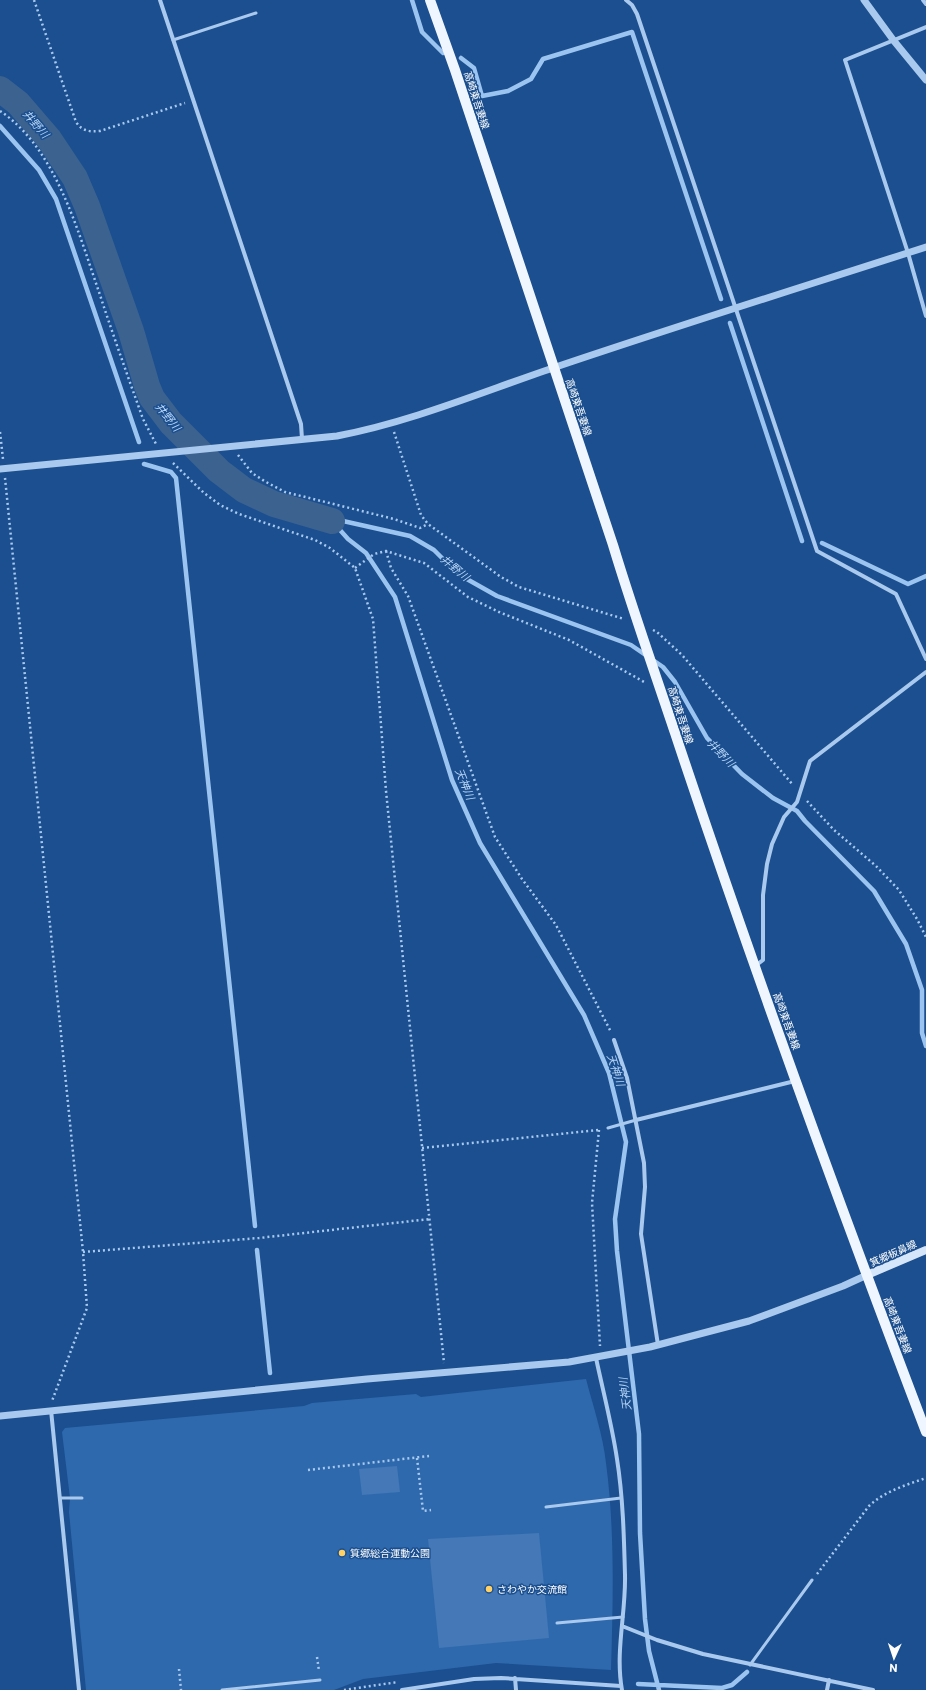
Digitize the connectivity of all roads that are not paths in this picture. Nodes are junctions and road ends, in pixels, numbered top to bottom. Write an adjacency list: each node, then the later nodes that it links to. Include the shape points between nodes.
1 (160, 0): 9 (street)
2 (430, 0): 16 (main road, 高崎東吾妻線)
3 (626, 0): 14 (street, via 636,14)
4 (864, 0): 10 (street)
5 (923, 0): 6 (street)
6 (926, 4)
7 (256, 13): 9 (lane)
8 (926, 27): 10 (street)
9 (173, 40): 17 (street, via 300,424)
10 (894, 41): 11 (street); 13 (street, via 846,60)
11 (926, 80)
12 (926, 247): 13 (street)
13 (908, 253): 14 (street); 15 (street)
14 (736, 308): 16 (street); 19 (street, via 817,551 896,594)
15 (926, 316)
16 (553, 368): 17 (street, via 361,431); 21 (main road, 高崎東吾妻線)
17 (302, 439): 18 (street)
18 (2, 469)
19 (926, 659)
20 (926, 672): 21 (street, via 810,761 797,802 784,817 772,844 763,895 763,960)
21 (755, 966): 23 (main road, 高崎東吾妻線)
22 (614, 1040): 24 (street, via 627,1078)
23 (796, 1081): 24 (street); 27 (main road, 高崎東吾妻線)
24 (636, 1120): 25 (lane); 28 (street, via 644,1162 642,1234)
25 (608, 1128)
26 (926, 1250): 27 (main road, 箕郷板鼻線)
27 (867, 1275): 28 (street, via 749,1321); 32 (main road, 高崎東吾妻線)
28 (658, 1344): 29 (street)
29 (602, 1357): 30 (street, via 528,1367); 35 (street)
30 (51, 1410): 31 (street); 33 (street)
31 (0, 1416)
32 (926, 1432)
33 (61, 1498): 34 (lane); 46 (street)
34 (82, 1498)
35 (621, 1498): 36 (lane); 38 (street, via 625,1576)
36 (546, 1507)
37 (812, 1580): 41 (lane)
38 (624, 1617): 39 (lane); 40 (street)
39 (557, 1623)
40 (622, 1626): 41 (street, via 657,1640); 45 (street)
41 (750, 1665): 44 (street)
42 (515, 1678): 45 (street); 48 (street, via 474,1679); 49 (street)
43 (320, 1680): 47 (lane)
44 (829, 1680): 50 (street); 51 (street)
45 (622, 1688)
46 (79, 1690)
47 (222, 1690)
48 (402, 1690)
49 (516, 1690)
50 (827, 1690)
51 (873, 1690)

